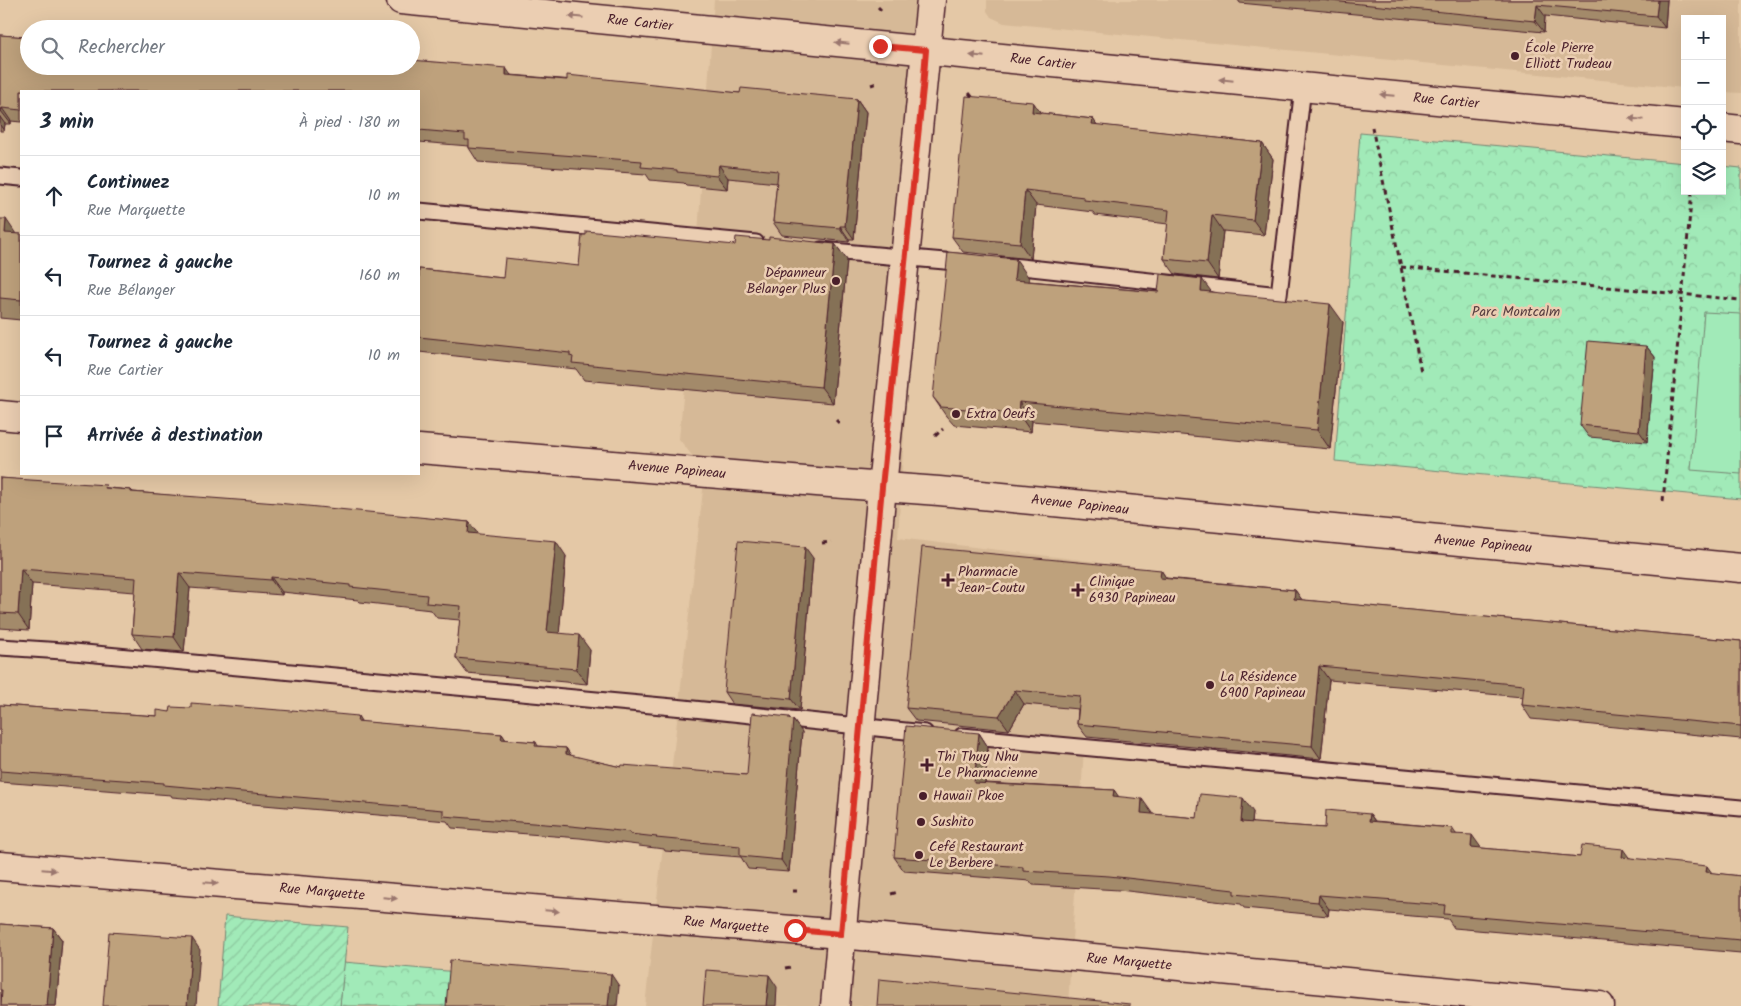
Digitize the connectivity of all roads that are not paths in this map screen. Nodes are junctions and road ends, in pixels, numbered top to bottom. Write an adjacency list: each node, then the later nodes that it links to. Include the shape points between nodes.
1 (401, 0): 3 (street, Rue Cartier, one-way to 1)
2 (931, 0): 3 (street)
3 (926, 50): 4 (street, Rue Cartier, one-way to 3); 13 (street)
4 (1303, 87): 5 (street, Rue Cartier, one-way to 4); 13 (lane, via 1279,295)
5 (1681, 124)
6 (1726, 128): 7 (street)
7 (1741, 130)
8 (0, 176): 9 (lane)
9 (20, 178)
10 (420, 211): 11 (lane)
11 (770, 244)
12 (805, 248): 13 (lane)
13 (906, 258): 17 (street)
14 (0, 415): 15 (street)
15 (20, 417)
16 (420, 449): 17 (street, Avenue Papineau)
17 (882, 487): 18 (street, Avenue Papineau); 20 (street)
18 (1741, 568)
19 (0, 647): 20 (lane)
20 (860, 726): 21 (lane); 23 (street)
21 (1741, 808)
22 (0, 866): 23 (street, Rue Marquette, one-way to 23)
23 (841, 934): 24 (street); 25 (street, Rue Marquette)
24 (835, 1006)
25 (1600, 1006)

